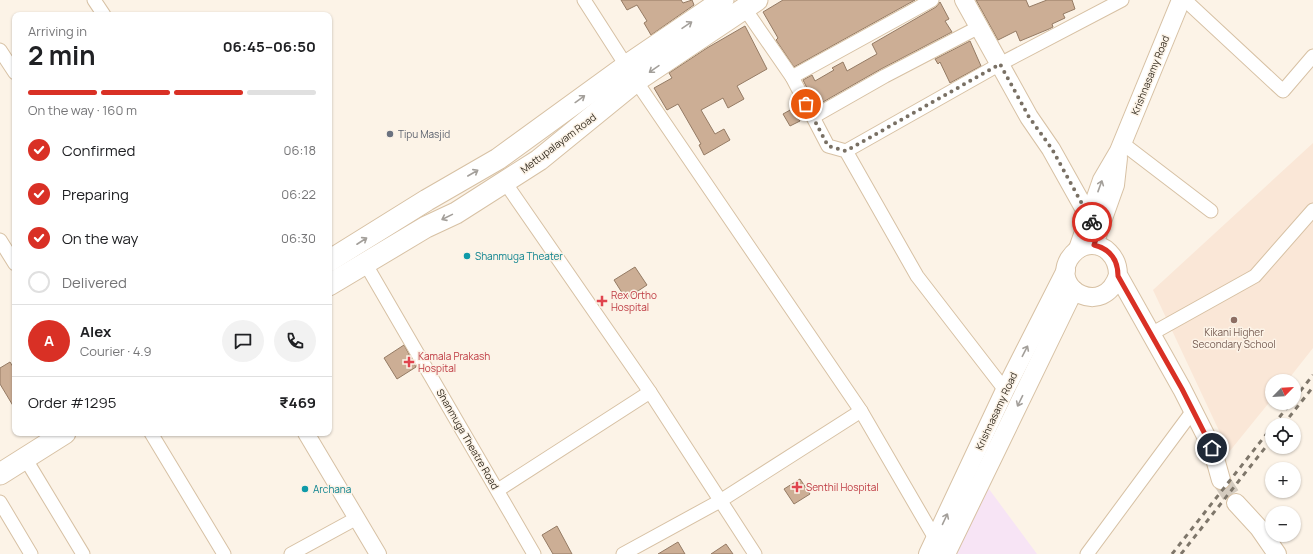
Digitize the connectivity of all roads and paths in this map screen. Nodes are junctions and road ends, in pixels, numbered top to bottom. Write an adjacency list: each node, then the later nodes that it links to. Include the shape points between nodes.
1 (94, 0): 10 (street)
2 (584, 0): 16 (street)
3 (723, 0): 16 (highway, Mettupalayam Road, one-way to 3)
4 (932, 0): 17 (street)
5 (964, 0): 11 (main road)
6 (1122, 0): 14 (street)
7 (1181, 0): 19 (main road, Krishnasamy Road)
8 (1185, 0): 13 (street, via 1283,91)
9 (751, 4): 16 (highway, Mettupalayam Road, one-way to 16); 17 (street)
10 (102, 12)
11 (979, 27): 14 (main road); 18 (street)
12 (0, 50): 15 (street)
13 (1313, 56)
14 (1000, 64): 20 (street); 24 (main road)
15 (12, 68)
16 (631, 74): 21 (highway, Mettupalayam Road, via 539,160); 27 (highway, Mettupalayam Road, one-way to 16); 37 (street)
17 (792, 77): 18 (street)
18 (813, 117): 20 (street, via 828,146)
19 (1120, 147): 23 (street); 24 (main road, Krishnasamy Road, via 1115,185)
20 (846, 151): 35 (street, via 917,276)
21 (504, 181): 28 (highway, Mettupalayam Road, one-way to 28, via 456,213 426,227); 36 (street)
22 (1313, 210): 34 (street, via 1255,276)
23 (1210, 211)
24 (1089, 235): 29 (main road, via 1068,262); 30 (main road, via 1112,255 1118,267)
25 (0, 240): 26 (street)
26 (12, 254)
27 (332, 259)
28 (365, 263): 31 (highway, Mettupalayam Road); 46 (street, Shanmuga Theatre Road)
29 (1066, 270): 32 (main road, via 1069,284); 35 (main road, Krishnasamy Road, one-way to 29)
30 (1118, 276): 33 (main road, via 1116,284); 34 (main road)
31 (332, 282)
32 (1074, 290): 33 (main road, via 1087,298); 51 (main road, one-way to 51)
33 (1103, 296): 38 (main road, via 1118,302 1131,312 1178,391)
34 (1151, 334): 38 (main road, via 1212,448 1220,485 1214,481 1204,449)
35 (1005, 390): 51 (main road, Krishnasamy Road, one-way to 35)
36 (650, 392): 46 (street); 47 (street)
37 (861, 410): 47 (street); 51 (street)
38 (1189, 416): 60 (street)
39 (33, 436): 43 (highway)
40 (60, 436): 44 (highway)
41 (153, 436): 54 (street)
42 (308, 436): 50 (street)
43 (0, 458)
44 (25, 458): 45 (highway); 53 (street)
45 (0, 474)
46 (498, 490): 57 (street, Shanmuga Theatre Road)
47 (720, 501): 58 (street); 59 (street)
48 (0, 502): 52 (street)
49 (1234, 506): 61 (main road, via 1259,528)
50 (357, 518): 55 (street); 56 (street)
51 (937, 549)
52 (31, 554)
53 (83, 554)
54 (224, 554)
55 (291, 554)
56 (378, 554)
57 (534, 554)
58 (623, 554)
59 (755, 554)
60 (1087, 554)
61 (1276, 554)

